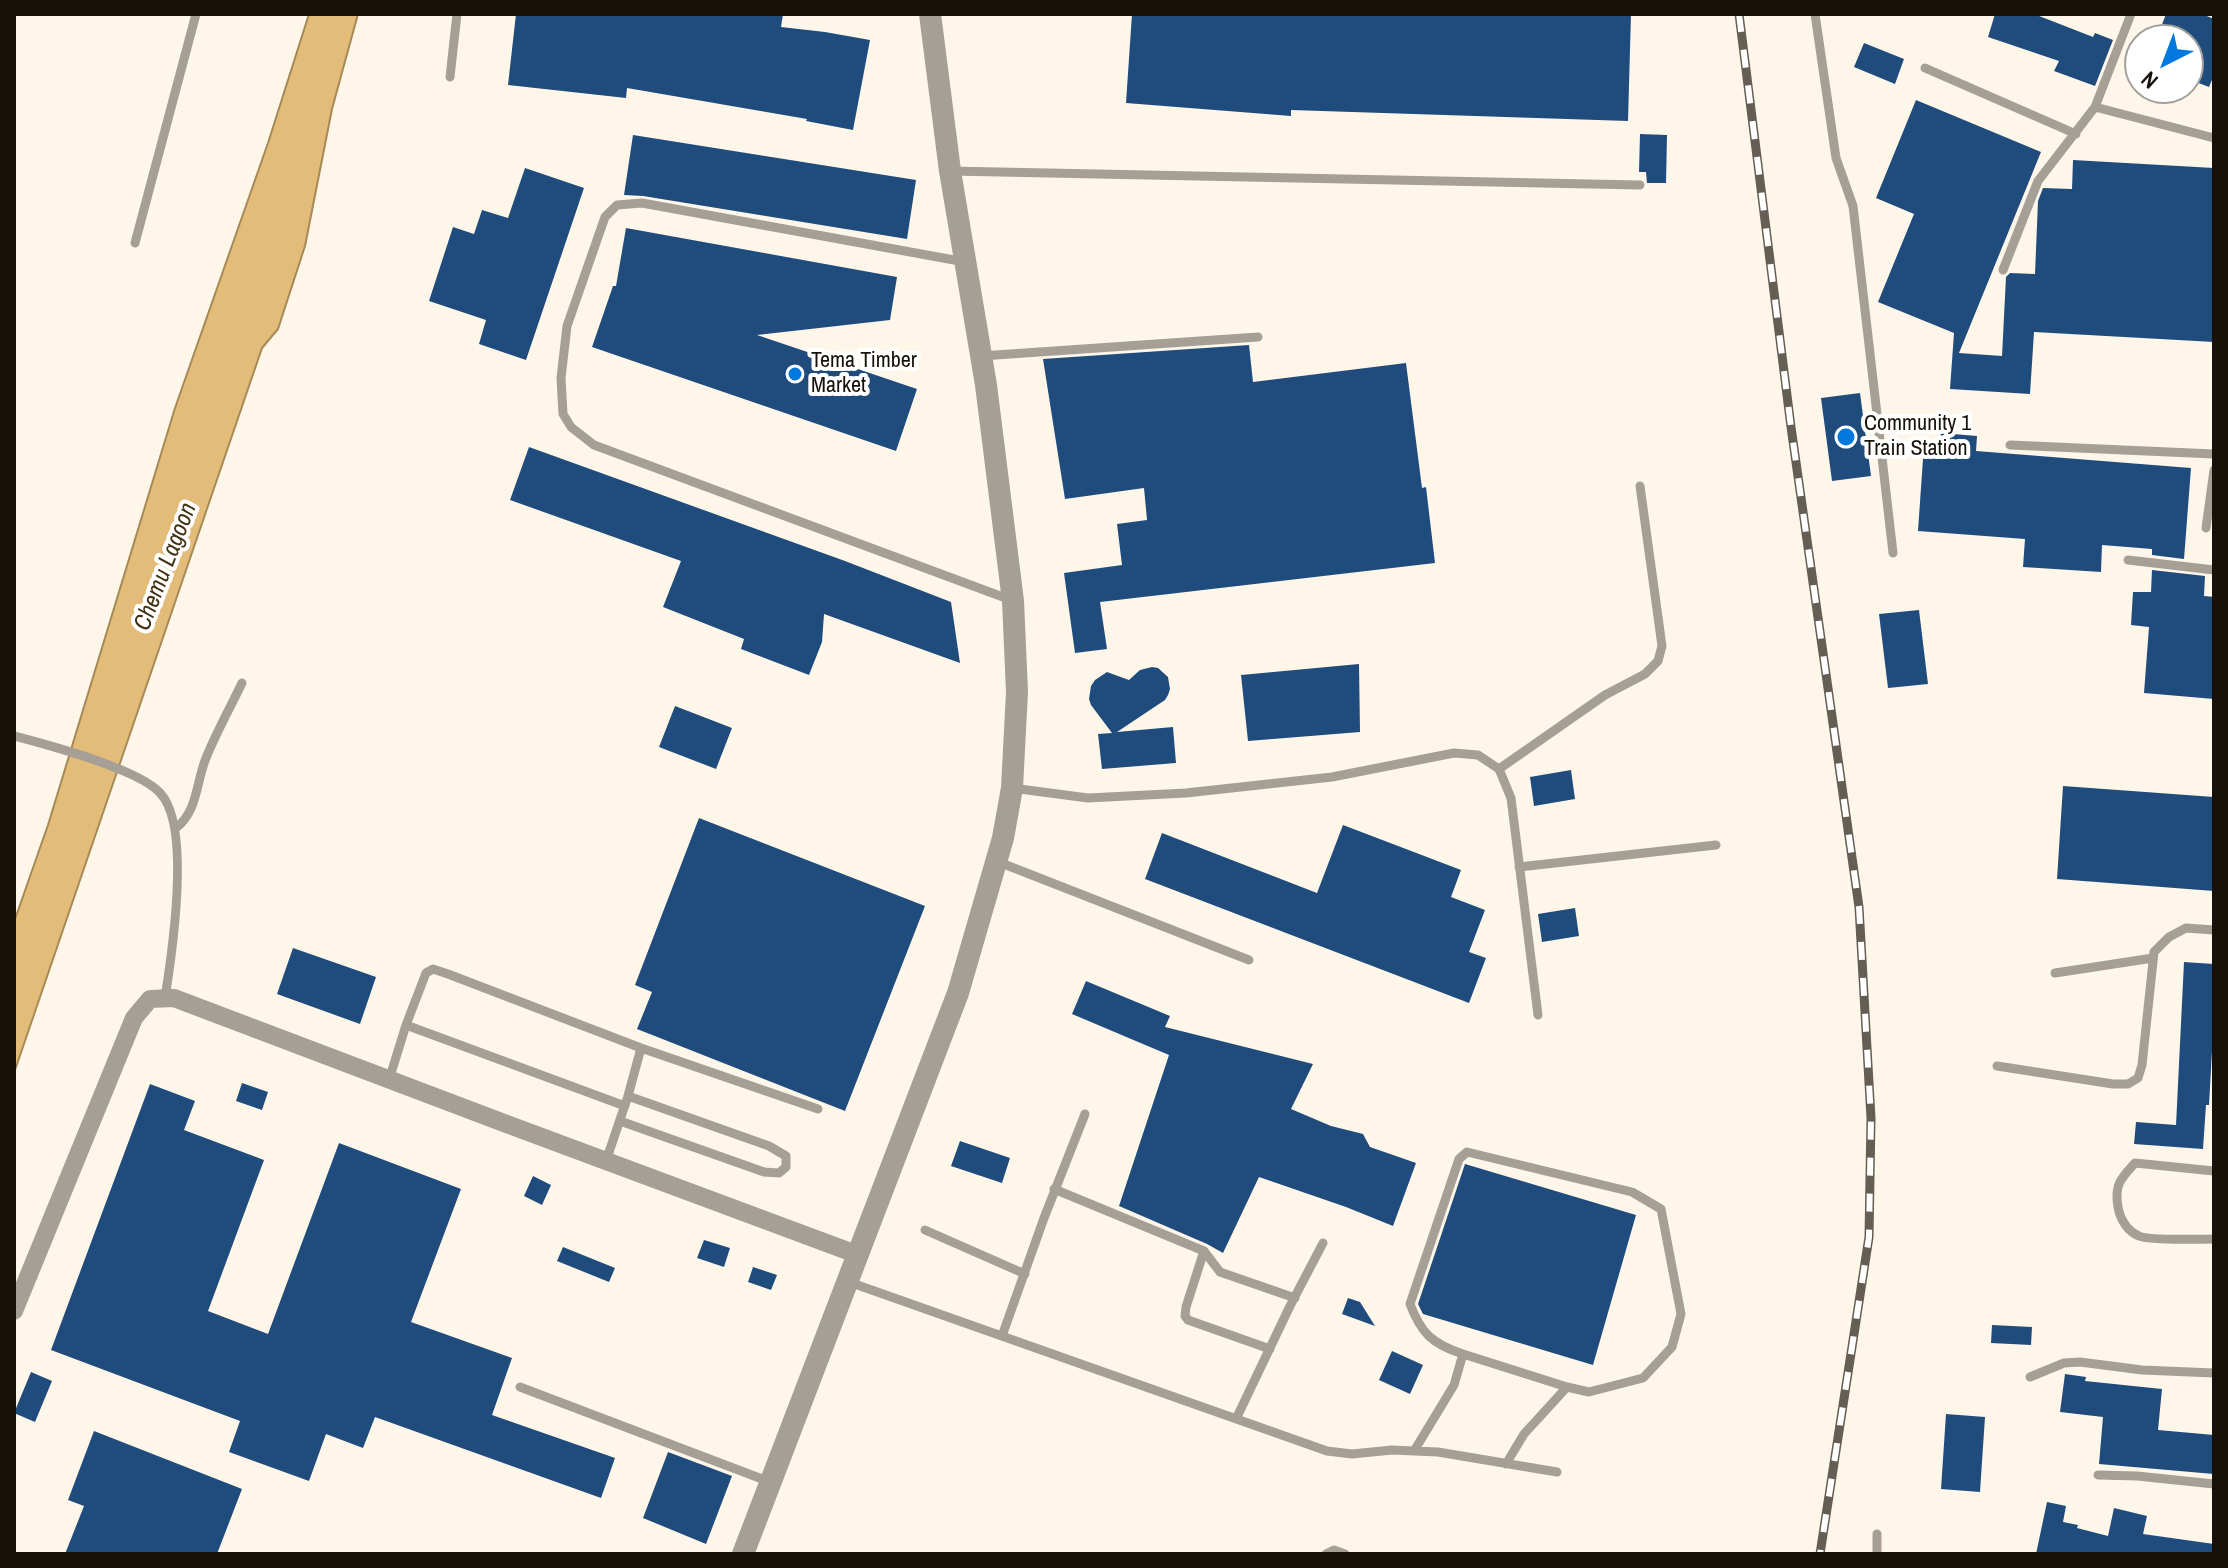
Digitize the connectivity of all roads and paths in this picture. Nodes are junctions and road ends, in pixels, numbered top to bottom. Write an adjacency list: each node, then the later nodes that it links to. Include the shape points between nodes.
1 (196, 14): 13 (lane)
2 (457, 14): 7 (lane)
3 (930, 14): 11 (street)
4 (1815, 14): 23 (lane, via 1836,158 1853,206)
5 (2131, 14): 8 (lane)
6 (1925, 68): 9 (lane)
7 (450, 77)
8 (2095, 107): 9 (lane); 10 (lane)
9 (2076, 134): 15 (lane, via 2038,181)
10 (2214, 138)
11 (950, 171): 12 (lane); 14 (street)
12 (1640, 185)
13 (135, 243)
14 (965, 262): 17 (street); 26 (lane, via 642,203 617,205 605,217 567,326 563,414 594,445)
15 (2003, 270)
16 (1258, 337): 17 (lane)
17 (981, 356): 26 (street)
18 (2010, 445): 19 (lane)
19 (2214, 454)
20 (2214, 470): 22 (lane)
21 (1640, 486): 29 (lane, via 1662,646 1658,661)
22 (2206, 528)
23 (1893, 553)
24 (2128, 560): 25 (lane)
25 (2214, 570)
26 (1013, 601): 30 (street, via 1017,692)
27 (242, 683): 31 (lane, via 205,760 189,812)
28 (14, 736): 31 (lane, via 149,783 169,805)
29 (1499, 769): 30 (lane, via 1478,755 1454,753 1332,777 1186,793 1088,798); 34 (lane, via 1511,798)
30 (1012, 788): 33 (street)
31 (176, 828): 39 (lane, via 176,922)
32 (1716, 845): 34 (lane)
33 (996, 861): 37 (lane); 56 (street, via 958,993)
34 (1519, 867): 40 (lane)
35 (2214, 930): 36 (lane, via 2186,928 2169,937)
36 (2153, 958): 38 (lane); 43 (lane, via 2138,1078 2113,1084)
37 (1249, 960)
38 (2055, 973)
39 (165, 998): 44 (street); 60 (street, via 150,999 134,1018)
40 (1538, 1015)
41 (406, 1025): 42 (lane, via 426,973 433,969); 44 (lane); 45 (lane)
42 (641, 1048): 45 (lane); 46 (lane)
43 (1997, 1066)
44 (389, 1080): 49 (street)
45 (626, 1101): 48 (lane); 48 (lane, via 769,1146 786,1156 786,1167 779,1173 764,1172)
46 (818, 1109)
47 (1085, 1114): 51 (lane)
48 (620, 1121): 49 (lane)
49 (606, 1161): 56 (street)
50 (2214, 1171): 53 (lane, via 2135,1163 2115,1193 2127,1229 2141,1237)
51 (1054, 1189): 55 (lane); 57 (lane)
52 (925, 1230): 57 (lane)
53 (2214, 1239)
54 (1323, 1243): 59 (lane)
55 (1204, 1251): 59 (lane, via 1220,1272); 62 (lane, via 1185,1316)
56 (856, 1254): 58 (street)
57 (1025, 1274): 61 (lane)
58 (846, 1281): 61 (lane); 73 (street)
59 (1295, 1298): 62 (lane)
60 (14, 1311)
61 (1002, 1336): 68 (lane)
62 (1270, 1349): 68 (lane)
63 (1463, 1354): 67 (lane); 67 (lane, via 1440,1346 1419,1326 1410,1304 1459,1159 1467,1152 1489,1156 1632,1192 1661,1209 1681,1314 1672,1347 1643,1378 1589,1392); 69 (lane, via 1454,1385)
64 (2214, 1373): 65 (lane, via 2080,1362)
65 (2030, 1377)
66 (520, 1387): 73 (lane)
67 (1567, 1387): 70 (lane, via 1524,1434)
68 (1236, 1419): 69 (lane, via 1327,1451)
69 (1414, 1451): 70 (lane)
70 (1506, 1464): 71 (lane)
71 (1557, 1472)
72 (2098, 1475): 74 (lane)
73 (770, 1482): 76 (street)
74 (2214, 1484)
75 (1877, 1534): 79 (lane)
76 (743, 1554)
77 (1326, 1554): 78 (lane)
78 (1345, 1554)
79 (1877, 1554)

